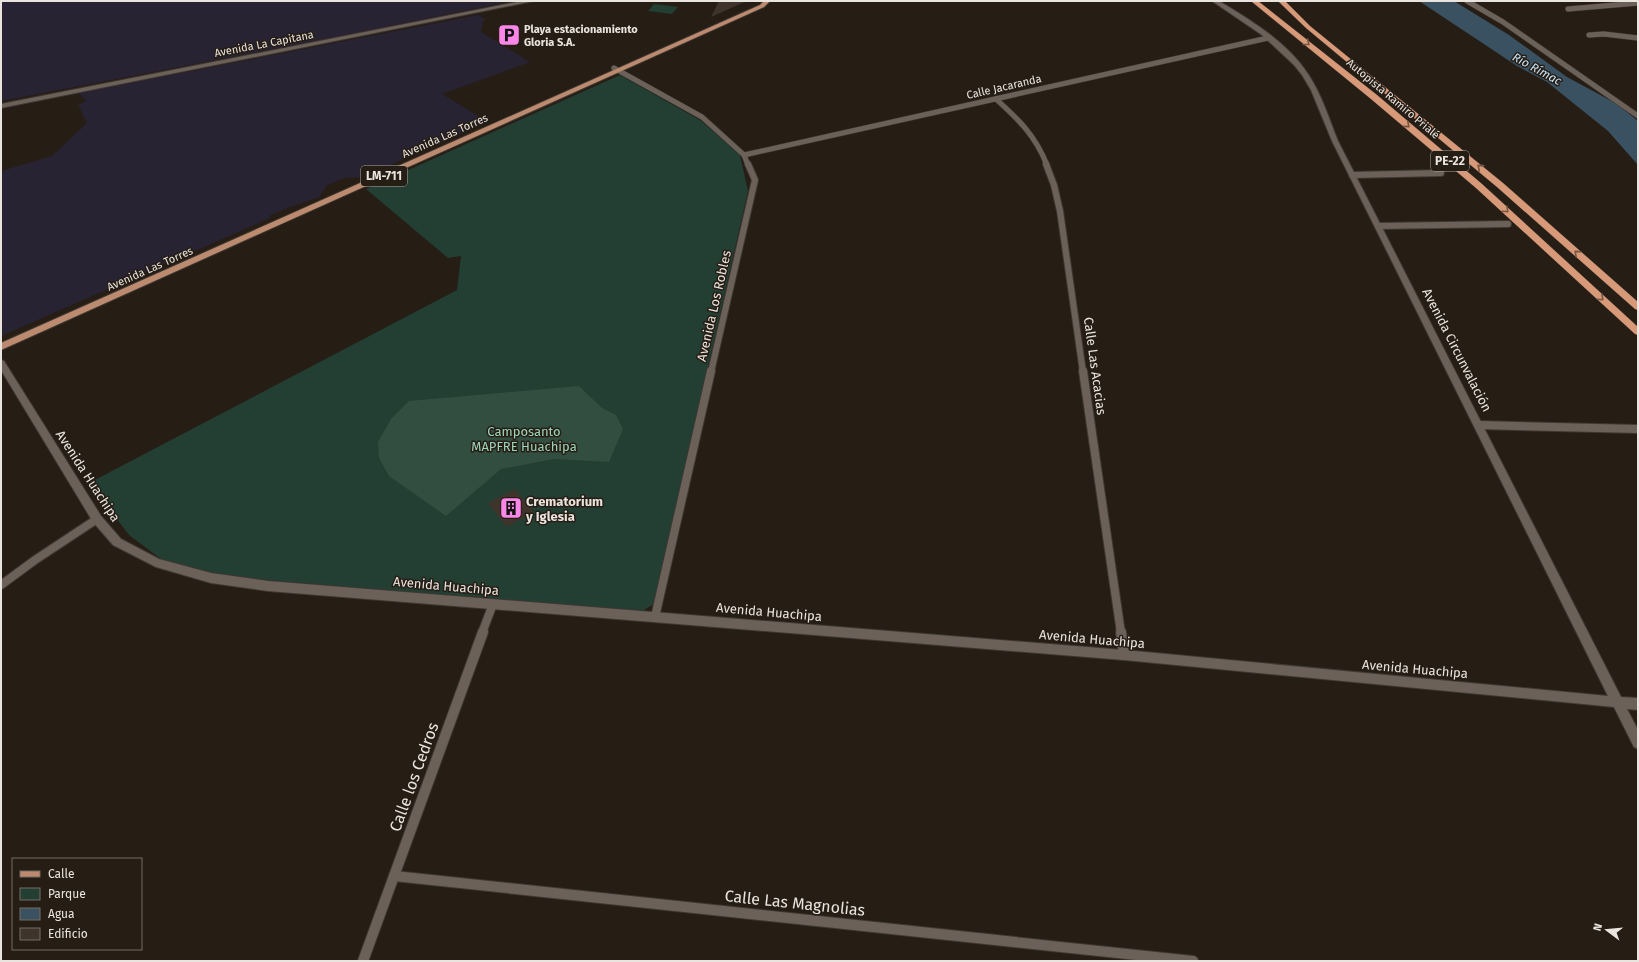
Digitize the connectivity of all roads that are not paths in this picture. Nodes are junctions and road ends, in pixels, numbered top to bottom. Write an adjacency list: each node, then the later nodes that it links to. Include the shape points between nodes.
1 (532, 1): 16 (street, Avenida La Capitana)
2 (1215, 1): 12 (street, Avenida Circunvalación)
3 (1256, 1): 24 (highway, Autopista Ramiro Prialé / PE-22, one-way to 24, via 1481,187)
4 (1273, 1): 10 (highway)
5 (1281, 1): 10 (highway, Autopista Ramiro Prialé / PE-22)
6 (1467, 1): 17 (street, via 1503,22)
7 (767, 2): 14 (main road, Avenida Las Torres / LM-711)
8 (1638, 3): 9 (street)
9 (1568, 9)
10 (1308, 27): 23 (highway, Autopista Ramiro Prialé / PE-22, one-way to 10, via 1473,162)
11 (1589, 35): 13 (street)
12 (1268, 38): 15 (street, Calle Jacaranda); 20 (street, Avenida Circunvalación, via 1305,74)
13 (1638, 38)
14 (616, 69): 18 (street, Avenida Los Robles, via 702,117); 25 (main road, Avenida Las Torres / LM-711); 26 (main road, Avenida Las Torres / LM-711)
15 (996, 99): 18 (street, Calle Jacaranda); 34 (street, Calle Las Acacias, via 1026,127 1047,165 1054,186 1062,222)
16 (1, 106)
17 (1638, 116)
18 (744, 155): 33 (street, Avenida Los Robles, via 755,180)
19 (1441, 173): 20 (street)
20 (1352, 175): 22 (street, Avenida Circunvalación)
21 (1508, 224): 22 (street)
22 (1378, 226): 28 (street, Avenida Circunvalación)
23 (1638, 307)
24 (1638, 332)
25 (1, 342)
26 (1, 347)
27 (1, 363): 30 (street, Avenida Huachipa)
28 (1478, 426): 29 (street); 35 (street, Avenida Circunvalación)
29 (1638, 428)
30 (97, 520): 31 (street); 32 (street, Avenida Huachipa, via 117,542 156,563 211,578 268,586)
31 (1, 584)
32 (493, 604): 33 (street, Avenida Huachipa); 38 (street, Calle los Cedros)
33 (655, 617): 34 (street, Avenida Huachipa)
34 (1124, 655): 35 (street, Avenida Huachipa)
35 (1618, 703): 36 (street, Avenida Huachipa); 37 (street, Avenida Circunvalación)
36 (1638, 704)
37 (1638, 743)
38 (394, 876): 39 (street, Calle los Cedros); 40 (street, Calle Las Magnolias)
39 (363, 961)
40 (1193, 961)

